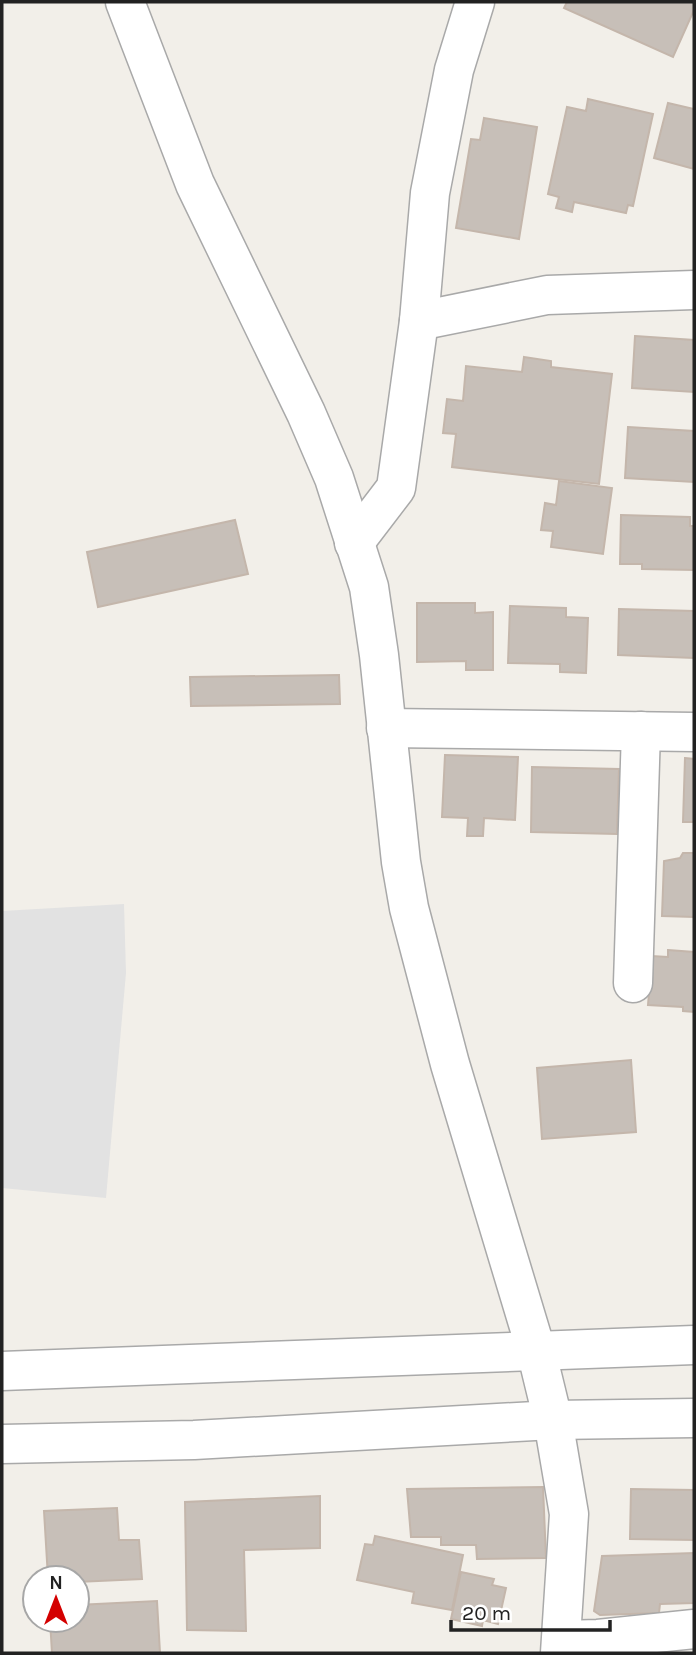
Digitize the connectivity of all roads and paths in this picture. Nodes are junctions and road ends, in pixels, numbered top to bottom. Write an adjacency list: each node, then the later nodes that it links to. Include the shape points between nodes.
1 (125, 2): 5 (street, via 195,184 323,452)
2 (475, 2): 4 (street, via 454,70 430,193)
3 (694, 290): 4 (street, via 547,295)
4 (419, 321): 5 (street, via 396,488)
5 (354, 543): 6 (street, via 369,587)
6 (386, 728): 7 (street); 11 (street, via 410,908 450,1064)
7 (641, 731): 8 (street); 9 (street)
8 (694, 732)
9 (633, 983)
10 (694, 1345): 11 (street)
11 (536, 1350): 12 (street); 14 (street)
12 (2, 1371)
13 (694, 1418): 14 (street)
14 (553, 1420): 15 (street, via 194,1440); 17 (street, via 569,1514)
15 (2, 1444)
16 (694, 1629): 17 (street)
17 (561, 1647)

